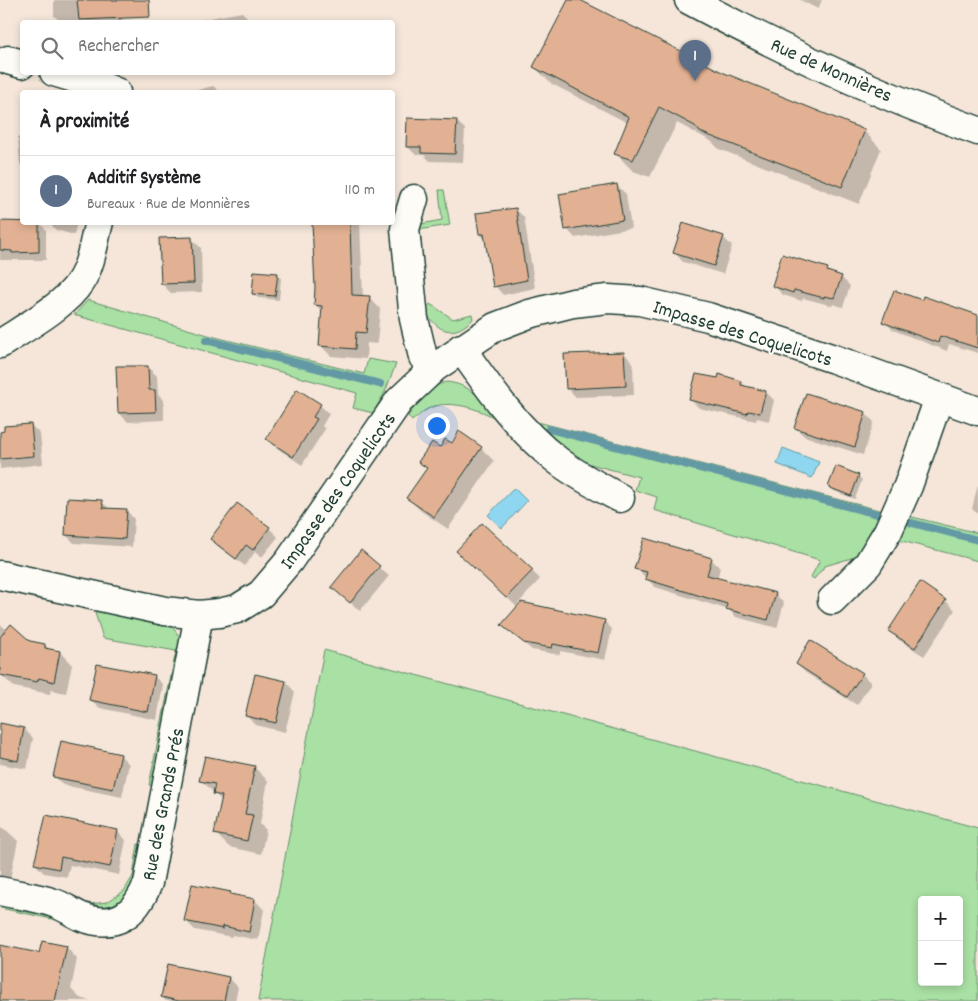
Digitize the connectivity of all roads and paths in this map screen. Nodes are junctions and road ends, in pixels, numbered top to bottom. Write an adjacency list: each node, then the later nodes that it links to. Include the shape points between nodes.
1 (689, 0): 4 (street, Rue de Monnières, via 824,66)
2 (64, 75): 3 (street)
3 (111, 90)
4 (978, 130)
5 (414, 199): 9 (street, via 405,229 414,319 423,357)
6 (98, 225): 7 (street, via 81,282 60,304)
7 (0, 344)
8 (461, 348): 9 (street, Impasse des Coquelicots); 10 (street, Impasse des Coquelicots, via 495,327 529,314 608,298 640,301 708,317); 12 (street, via 499,402 556,460)
9 (434, 368): 15 (street, Impasse des Coquelicots, via 399,401 289,561 261,594 237,609)
10 (939, 398): 11 (street, Impasse des Coquelicots); 14 (street, via 908,486 888,530 868,564)
11 (978, 411)
12 (620, 498)
13 (0, 576): 15 (street)
14 (832, 600)
15 (199, 615): 16 (street, Rue des Grands Prés, via 148,883 141,900 132,911 107,922 92,920 52,902)
16 (0, 891)

